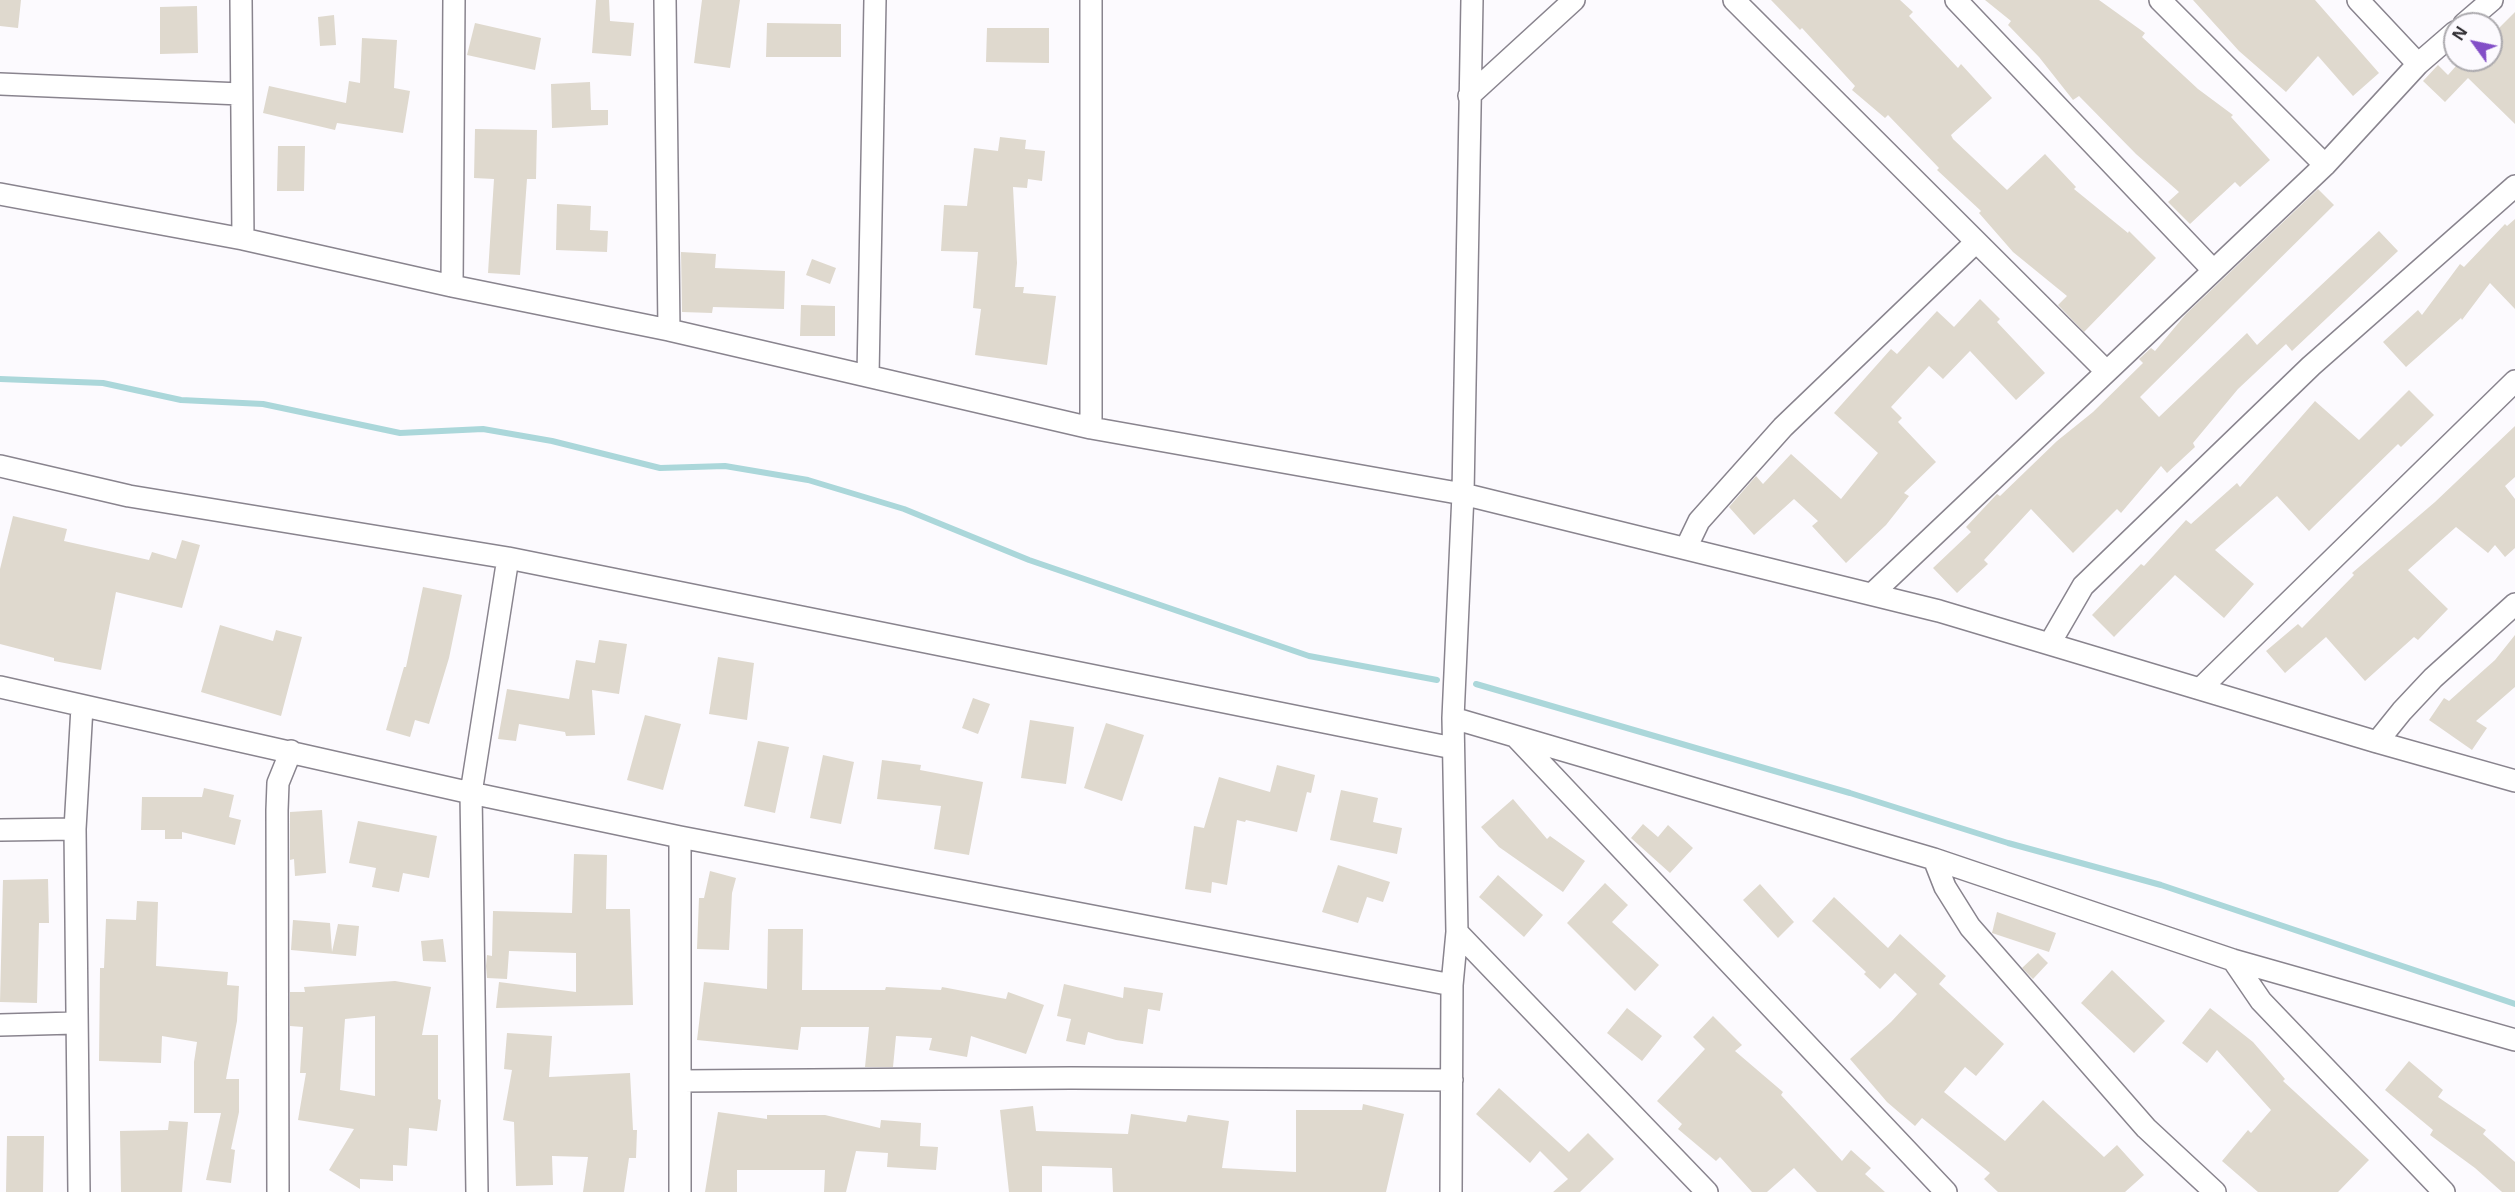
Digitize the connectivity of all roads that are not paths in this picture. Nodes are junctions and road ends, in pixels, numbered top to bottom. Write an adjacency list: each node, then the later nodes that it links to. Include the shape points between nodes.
1 (241, 0): 17 (street)
2 (454, 0): 25 (street)
3 (665, 0): 26 (street)
4 (875, 0): 28 (street)
5 (1091, 0): 30 (street)
6 (1472, 0): 18 (street)
7 (1574, 0): 18 (street)
8 (1734, 0): 23 (street)
9 (1956, 0): 24 (street)
10 (2160, 0): 19 (street)
11 (2358, 0): 15 (street)
12 (2492, 0): 13 (street)
13 (2478, 12)
14 (2443, 42): 15 (street)
15 (2418, 64): 19 (street)
16 (0, 84): 17 (street)
17 (242, 94): 22 (street)
18 (1469, 96): 32 (street)
19 (2325, 165): 24 (street)
20 (2515, 186): 37 (street, via 2310,366 2083,586)
21 (0, 194): 22 (street)
22 (243, 239): 25 (street)
23 (1976, 242): 27 (street); 33 (street, via 1783,426 1699,521)
24 (2212, 270): 27 (street)
25 (452, 286): 26 (street)
26 (669, 330): 28 (street)
27 (2105, 370): 35 (street)
28 (868, 376): 30 (street)
29 (2515, 381): 39 (street)
30 (1091, 428): 32 (street)
31 (0, 466): 34 (street, via 129,496)
32 (1463, 494): 33 (street); 41 (street)
33 (1686, 548): 35 (street)
34 (508, 558): 44 (street); 49 (street)
35 (1872, 594): 37 (street)
36 (2515, 604): 43 (street, via 2433,678)
37 (2050, 643): 39 (street)
38 (0, 687): 40 (street)
39 (2201, 688): 43 (street)
40 (82, 707): 46 (street); 50 (street)
41 (1453, 718): 42 (street); 44 (street)
42 (1515, 736): 45 (street); 48 (street)
43 (2377, 742): 47 (street)
44 (1453, 748): 54 (street)
45 (1561, 749): 48 (street); 53 (street)
46 (291, 751): 49 (street); 64 (street, via 278,783 277,810)
47 (2515, 781)
48 (1560, 784): 68 (street)
49 (471, 793): 52 (street); 65 (street)
50 (75, 829): 51 (street); 57 (street)
51 (0, 830)
52 (680, 837): 56 (street); 61 (street)
53 (1934, 859): 55 (street); 69 (street, via 1945,887 1970,927 2146,1128)
54 (1457, 932): 56 (street); 67 (street)
55 (2233, 960): 59 (street); 70 (street, via 2261,1001)
56 (1452, 985): 60 (street)
57 (75, 1023): 58 (street); 63 (street)
58 (0, 1025)
59 (2515, 1040)
60 (1452, 1080): 61 (street); 62 (street)
61 (682, 1081): 66 (street)
62 (1455, 1188)
63 (79, 1192)
64 (278, 1192)
65 (477, 1192)
66 (680, 1192)
67 (1707, 1192)
68 (1946, 1192)
69 (2215, 1192)
70 (2444, 1192)

